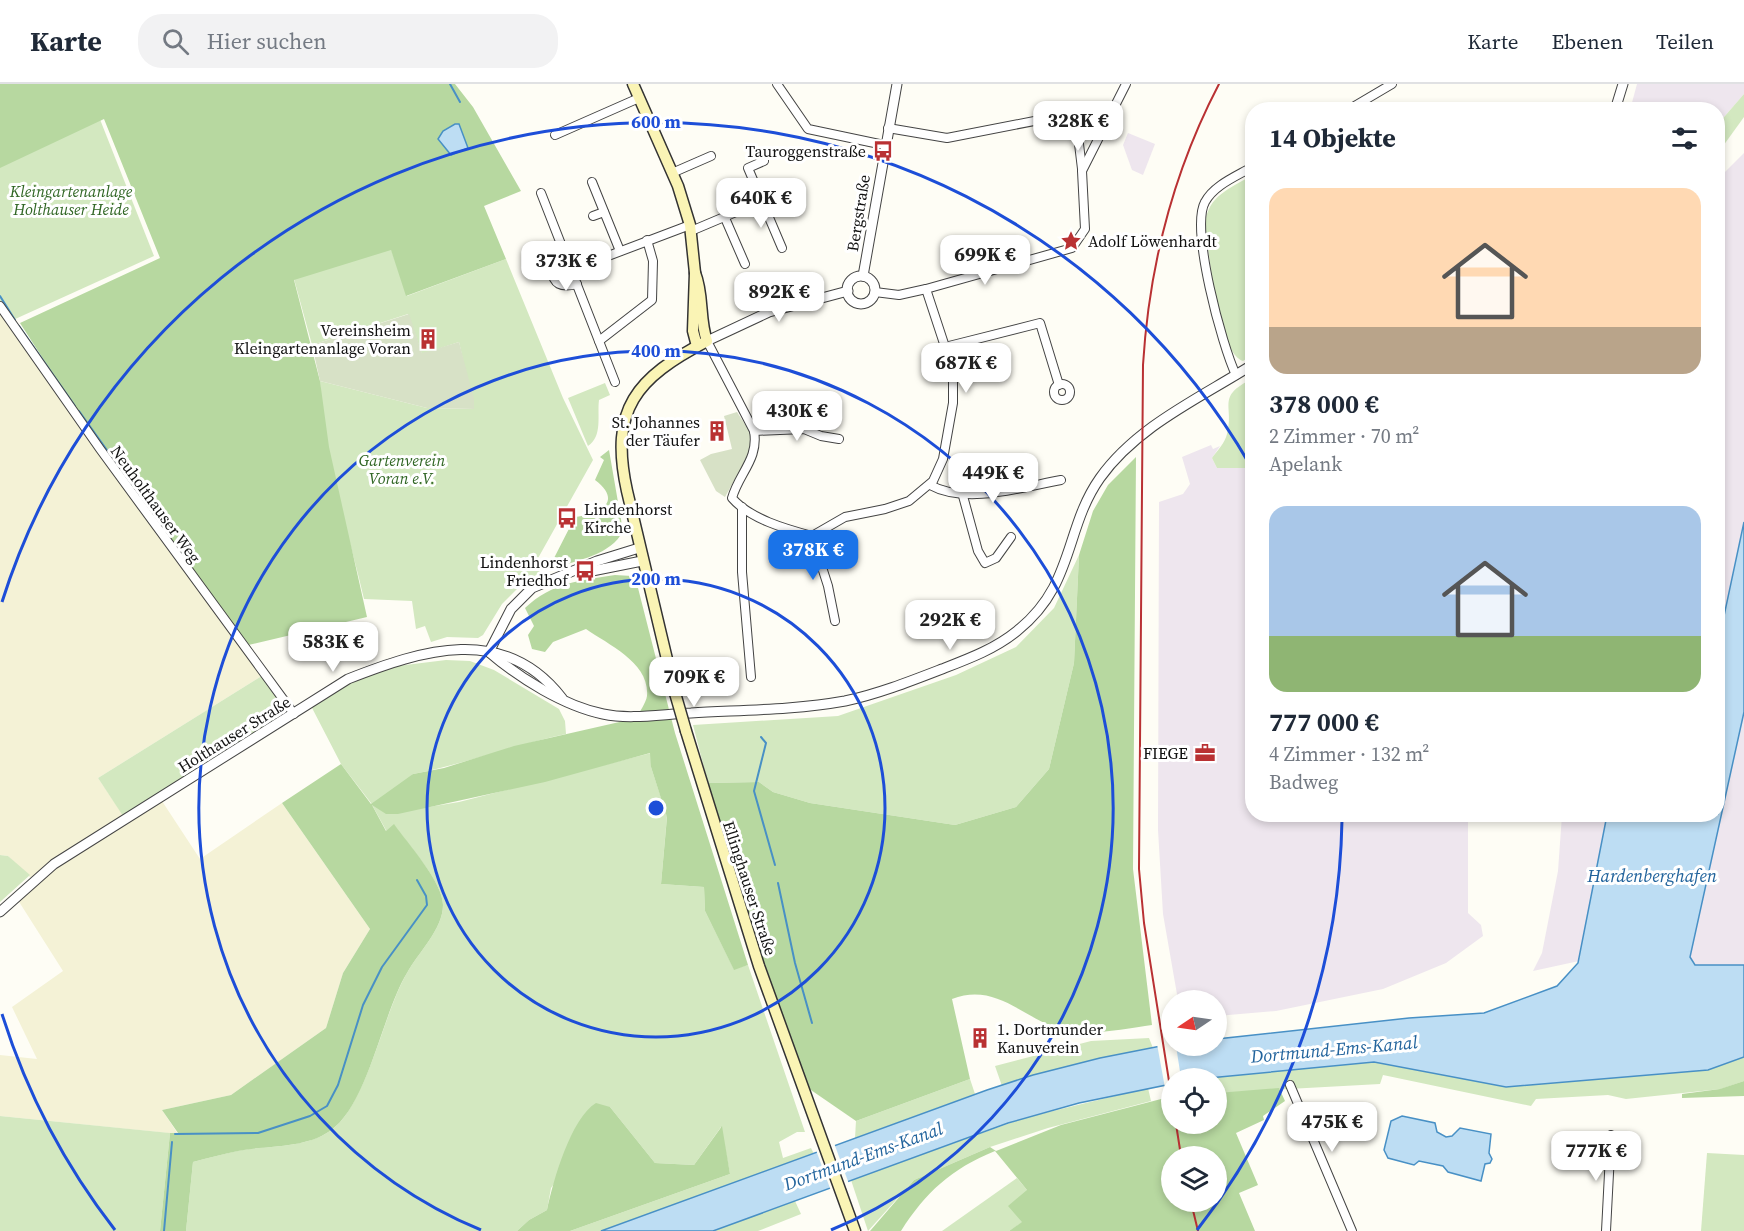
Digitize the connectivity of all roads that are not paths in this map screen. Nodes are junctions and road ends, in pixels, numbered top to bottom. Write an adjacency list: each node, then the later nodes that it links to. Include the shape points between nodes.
1 (633, 84): 7 (main road)
2 (777, 84): 12 (street, via 808,129)
3 (897, 84): 10 (street, Bergstraße)
4 (1126, 84): 15 (street)
5 (1392, 84): 8 (street)
6 (1623, 84): 9 (street)
7 (639, 98): 11 (street); 17 (main road)
8 (1362, 102)
9 (1617, 102)
10 (888, 128): 12 (street, Bergstraße); 15 (street, via 947,138 1070,114 1074,116)
11 (555, 135)
12 (884, 145): 31 (street, Bergstraße)
13 (711, 156): 17 (street)
14 (764, 161): 20 (street, via 748,168)
15 (1082, 171): 33 (street, via 1085,229 1072,248)
16 (1245, 172): 41 (street, via 1208,196 1201,212 1200,231 1216,320)
17 (672, 173): 24 (main road)
18 (592, 182): 21 (street)
19 (541, 193): 28 (street)
20 (762, 201): 23 (street); 26 (street)
21 (604, 212): 22 (street); 27 (street)
22 (593, 216)
23 (725, 218): 24 (street); 29 (street)
24 (691, 228): 25 (street); 38 (main road, via 695,273 693,331)
25 (647, 240): 27 (street); 37 (street, via 653,261 652,300)
26 (782, 248)
27 (620, 251): 30 (street)
28 (566, 256): 30 (street); 32 (street, via 551,268 552,278 565,287)
29 (745, 264)
30 (571, 270): 32 (street)
31 (863, 276): 34 (street, via 852,280); 35 (street, via 874,284)
32 (577, 284): 37 (street)
33 (926, 289): 35 (street, via 899,295); 39 (street)
34 (848, 291): 35 (street, via 858,303 867,302); 38 (street, via 769,312)
35 (875, 292)
36 (0, 306): 58 (street, Neuholthauser Weg)
37 (599, 341): 42 (street)
38 (702, 344): 44 (street); 52 (main road, via 657,370 640,389 620,439 620,458)
39 (945, 347): 43 (street, via 1040,323); 47 (street, via 953,371 953,403 943,459)
40 (1245, 369): 41 (street)
41 (1236, 375): 56 (street, Holthauser Straße, via 1152,427 1116,458 1087,501 1068,557 1051,593 1036,613 995,646 904,684 845,701 813,705 619,716 581,708 562,698 554,687 519,662 503,653)
42 (615, 382)
43 (1059, 385)
44 (754, 431): 45 (street, via 804,429); 49 (street, via 756,442 751,463 735,486 732,498)
45 (839, 439)
46 (1061, 480): 48 (street)
47 (930, 485): 48 (street); 50 (street, via 899,505 845,517)
48 (963, 496): 51 (street, via 985,563 996,558)
49 (742, 507): 50 (street, via 775,524); 57 (street, via 742,572)
50 (812, 536): 55 (street)
51 (1011, 537)
52 (639, 548): 53 (main road, Ellinghauser Straße); 54 (street)
53 (642, 561): 54 (street, via 587,572); 62 (main road, Ellinghauser Straße, bridge, via 675,693 724,856)
54 (579, 570): 56 (street, via 552,578 524,594 511,609)
55 (835, 621)
56 (489, 652): 58 (street, Holthauser Straße, via 446,648 394,662 348,679)
57 (751, 677)
58 (294, 714): 59 (street, Holthauser Straße, via 54,864)
59 (0, 912)
60 (1290, 1085): 63 (street)
61 (1611, 1135): 64 (street)
62 (855, 1231)
63 (1352, 1231)
64 (1606, 1231)

